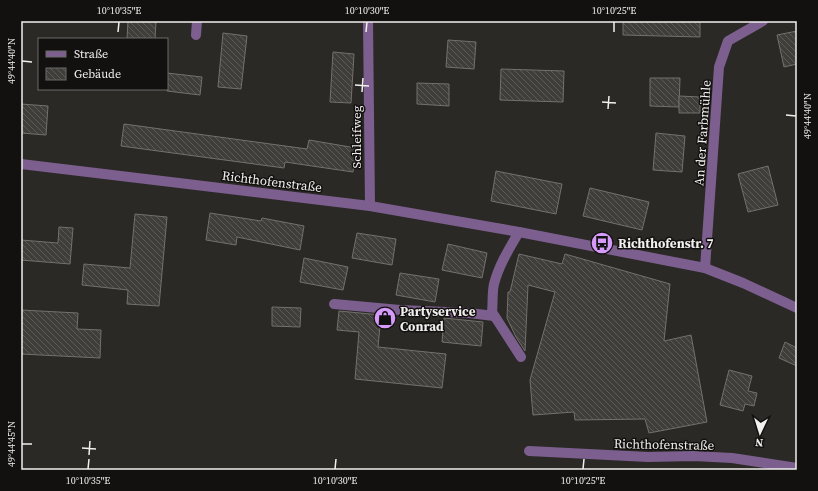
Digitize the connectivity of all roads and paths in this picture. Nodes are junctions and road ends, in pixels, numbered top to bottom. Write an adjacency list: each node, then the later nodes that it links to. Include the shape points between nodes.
1 (196, 21): 4 (street)
2 (368, 21): 6 (street, Schleifweg)
3 (763, 21): 8 (street, An der Farbmühle, via 728,41 720,67)
4 (196, 35)
5 (21, 164): 6 (street, Richthofenstraße)
6 (370, 206): 7 (street, Richthofenstraße)
7 (519, 232): 8 (street, Richthofenstraße); 11 (street, via 502,263 494,285)
8 (705, 268): 10 (street, Richthofenstraße)
9 (334, 304): 11 (street)
10 (797, 308)
11 (494, 316): 12 (street)
12 (520, 357)
13 (529, 452): 14 (street, Richthofenstraße, via 732,458)
14 (797, 468)

